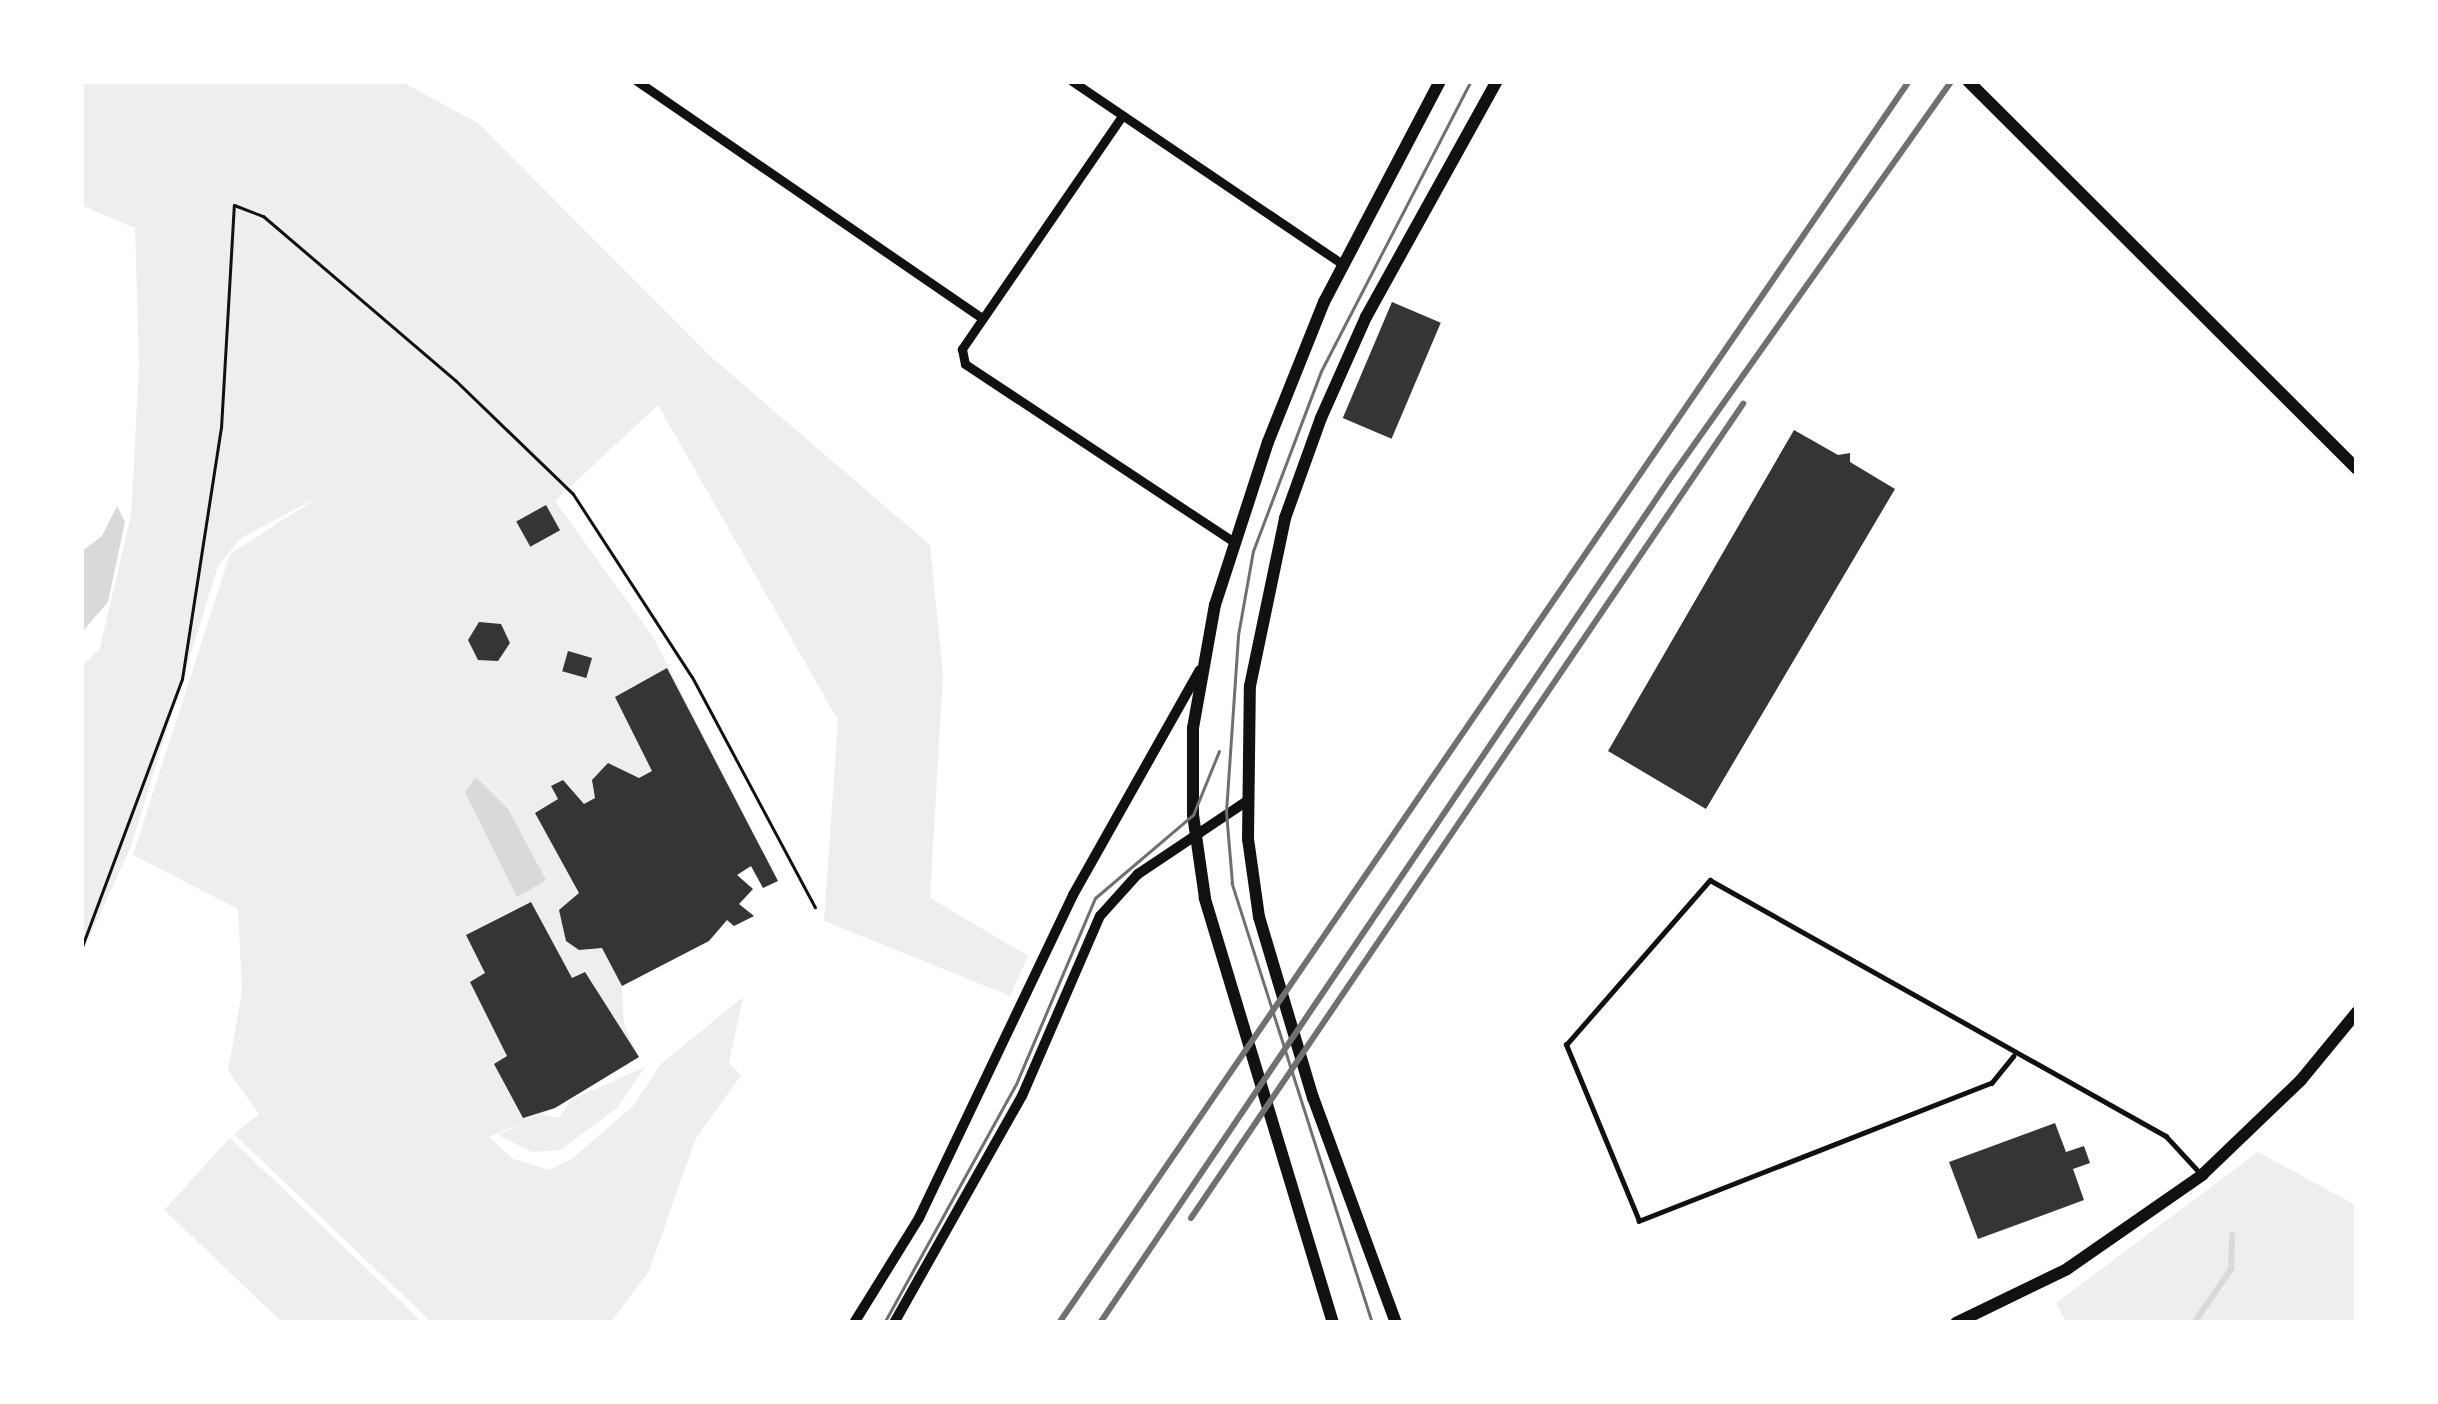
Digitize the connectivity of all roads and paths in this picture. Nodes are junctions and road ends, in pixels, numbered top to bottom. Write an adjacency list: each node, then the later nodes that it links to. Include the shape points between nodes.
1 (637, 81): 8 (street)
2 (1072, 81): 6 (street)
3 (1440, 81): 7 (main road)
4 (1497, 81): 12 (main road, via 1366,317 1301,468 1258,638)
5 (1968, 81): 9 (main road)
6 (1122, 116): 7 (street); 8 (street)
7 (1343, 266): 10 (main road)
8 (982, 318): 10 (street, via 962,349 965,364)
9 (2357, 469)
10 (1232, 541): 11 (main road)
11 (1200, 670): 13 (main road); 19 (street, via 1073,895 919,1218)
12 (1247, 801): 13 (street); 22 (main road, via 1269,959)
13 (1195, 840): 20 (street, via 1138,874 1100,916 1016,1108); 21 (main road, via 1224,972)
14 (815, 907): 15 (path, via 692,677 573,494 455,380 263,216 234,205 221,428 182,679)
15 (81, 949)
16 (2357, 1012): 18 (main road, via 2301,1081)
17 (2014, 1056): 17 (lane, via 1710,880 1566,1045 1639,1221 1992,1083); 18 (lane, via 2166,1136)
18 (2202, 1174): 23 (main road, via 2067,1269)
19 (854, 1323)
20 (894, 1323)
21 (1333, 1323)
22 (1396, 1323)
23 (1956, 1323)

